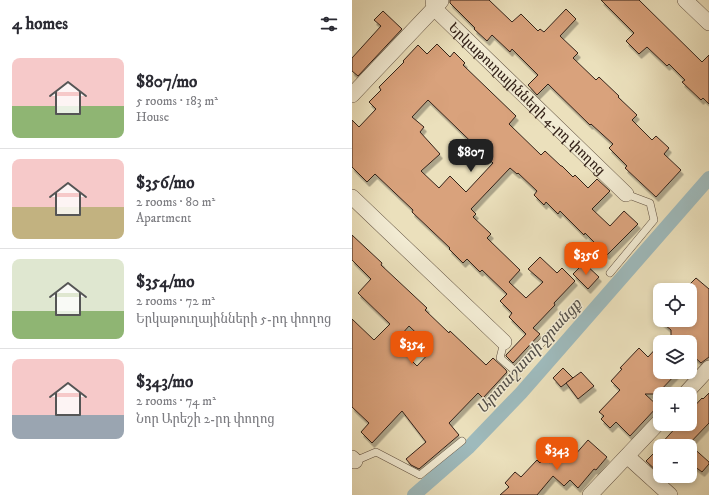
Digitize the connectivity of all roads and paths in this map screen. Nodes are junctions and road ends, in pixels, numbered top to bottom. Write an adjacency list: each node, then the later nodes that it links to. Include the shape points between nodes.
1 (686, 0): 3 (street)
2 (436, 3): 4 (street); 5 (street, Երկաթուղայինների 4-րդ փողոց)
3 (709, 23)
4 (352, 95)
5 (626, 194): 7 (lane, via 650,202 654,220)
6 (352, 198): 9 (street)
7 (610, 273)
8 (566, 317): 9 (lane, via 515,371 500,358)
9 (504, 342)
10 (709, 368): 11 (street)
11 (691, 387)
12 (653, 428): 14 (street)
13 (462, 440): 15 (lane, via 420,475 376,452)
14 (627, 456): 16 (street); 17 (street)
15 (353, 459)
16 (590, 495)
17 (670, 495)

